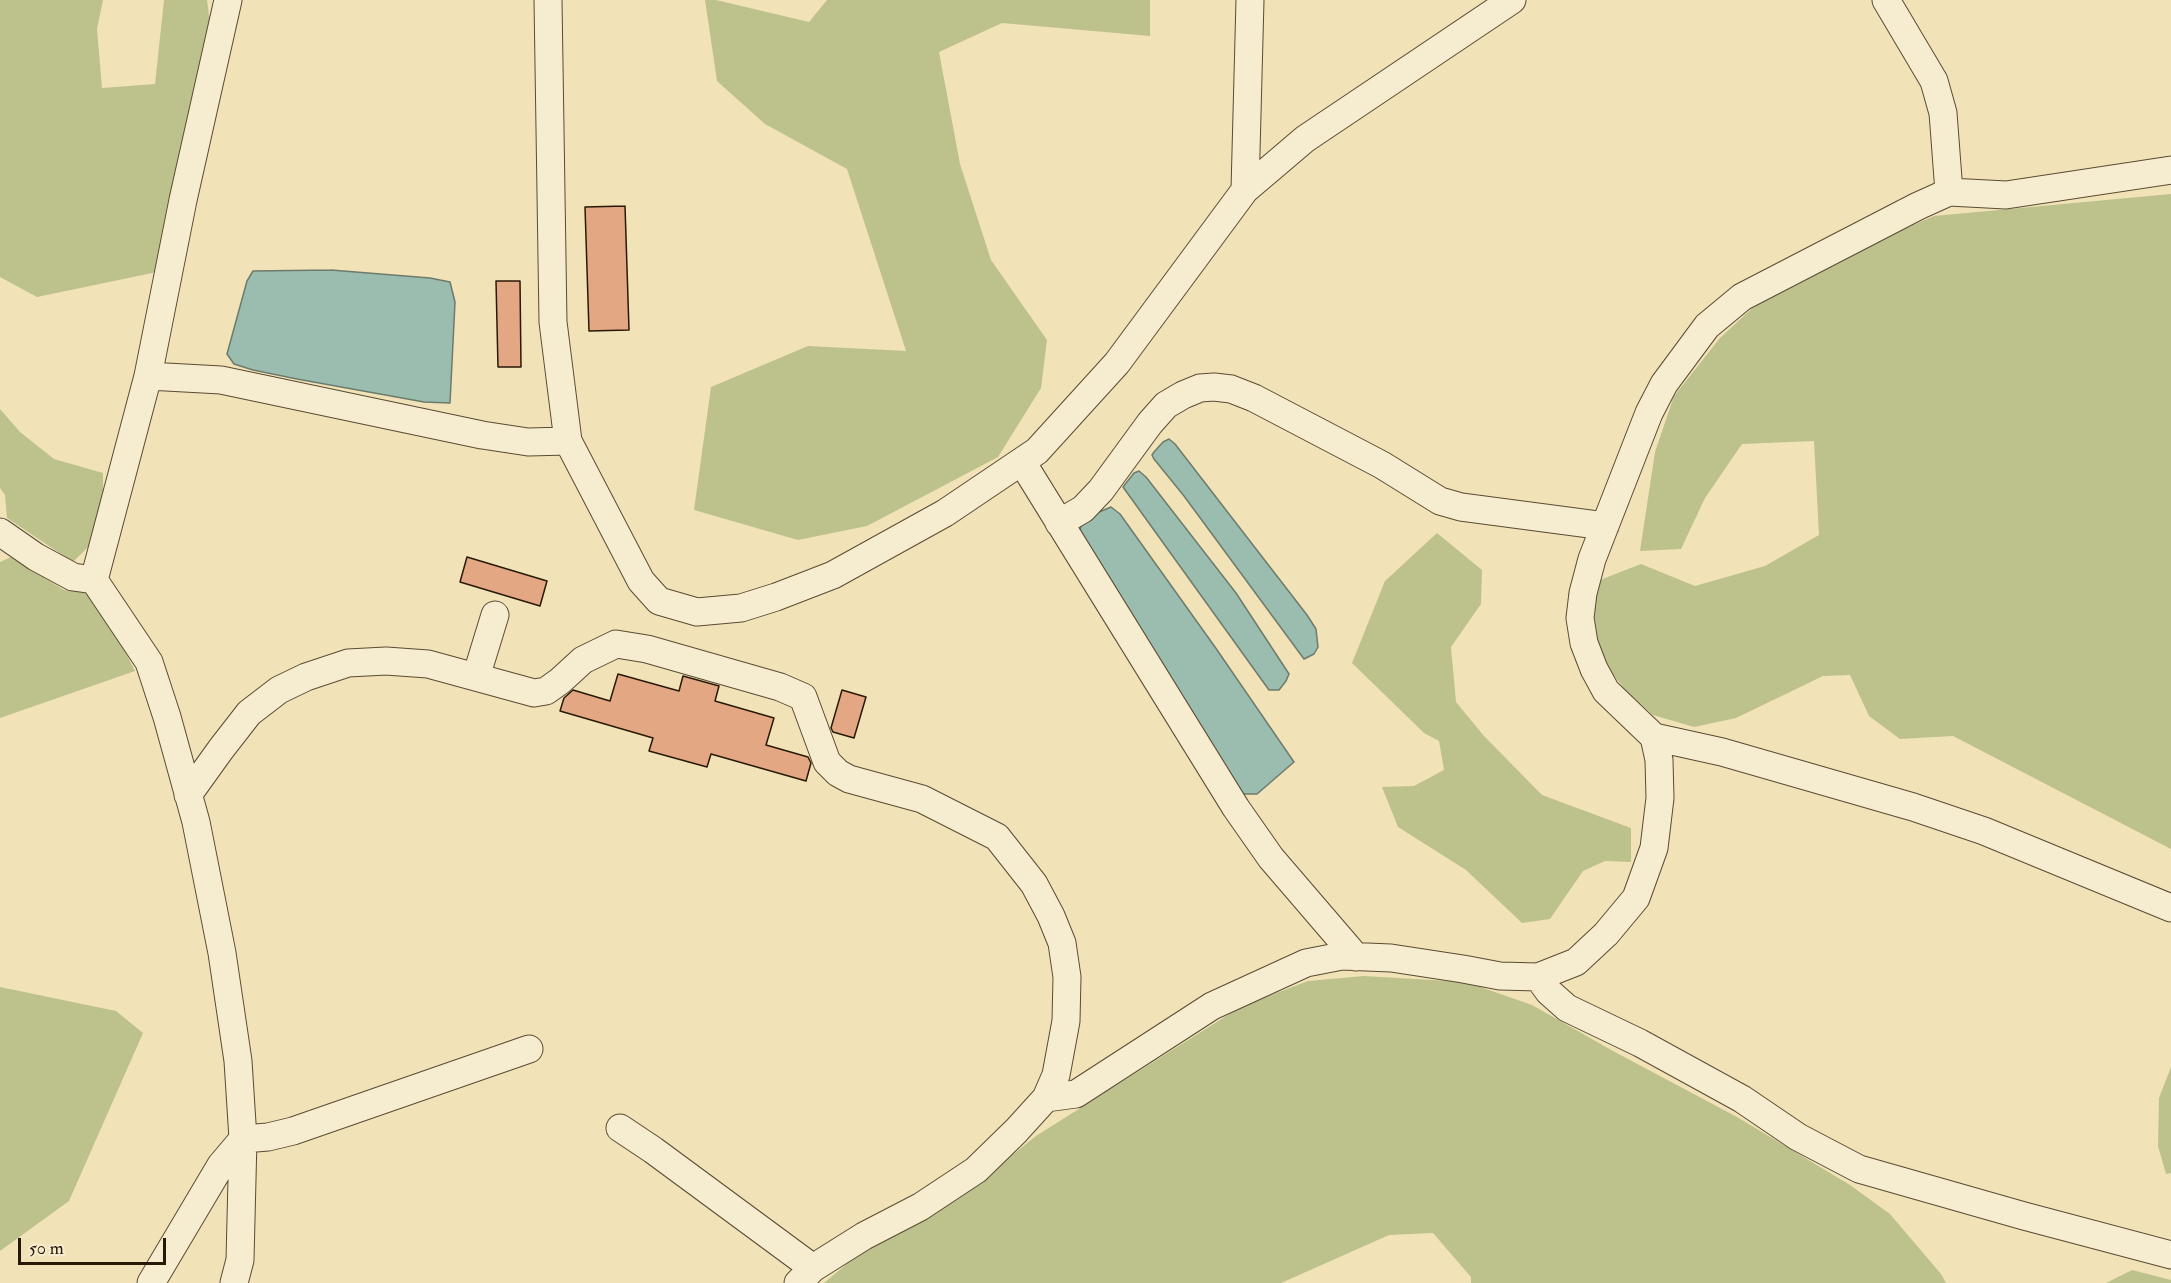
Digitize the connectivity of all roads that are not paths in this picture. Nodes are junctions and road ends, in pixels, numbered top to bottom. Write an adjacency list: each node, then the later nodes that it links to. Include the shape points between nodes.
1 (228, 0): 9 (street)
2 (548, 0): 10 (street, via 553,322)
3 (1250, 0): 7 (street)
4 (1512, 0): 7 (street, via 1305,139)
5 (1886, 0): 8 (street, via 1934,81 1943,113)
6 (2171, 170): 8 (street, via 2006,195)
7 (1245, 190): 11 (street, via 1117,363 1037,451)
8 (1950, 192): 13 (street, via 1742,297 1707,326 1664,384 1649,413)
9 (148, 376): 10 (street, via 221,380 482,435 528,442); 15 (street)
10 (568, 441): 11 (street, via 641,581 659,601 698,612 741,608 833,575 945,513)
11 (1022, 462): 12 (street)
12 (1059, 523): 13 (street, via 1083,509 1101,490 1166,405 1183,394 1214,387 1231,388 1254,398 1382,465 1440,501); 21 (street, via 1236,808 1271,858)
13 (1605, 526): 18 (street, via 1583,593 1580,618 1584,643 1606,691)
14 (0, 532): 15 (street, via 73,577)
15 (94, 580): 19 (street, via 148,662)
16 (495, 615): 17 (street)
17 (476, 677): 19 (street, via 428,664 386,661 348,663 306,677 279,690 249,713); 24 (street, via 534,693 546,691 584,660 616,644 647,649 780,687 803,697 827,762 838,773 922,799 997,837 1034,884 1062,943 1067,977 1066,1022 1056,1075)
18 (1654, 737): 20 (street, via 1722,752 1913,807); 22 (street, via 1659,760 1659,808 1654,848 1636,898 1576,962)
19 (188, 795): 26 (street, via 222,953 238,1061)
20 (2171, 908)
21 (1356, 957): 22 (street, via 1391,958 1500,976); 24 (street, via 1306,963 1222,1001 1076,1094)
22 (1538, 977): 27 (street, via 1567,1008 1722,1088 1798,1137 1859,1169)
23 (530, 1048): 26 (street, via 293,1131)
24 (1046, 1098): 28 (street, via 976,1170)
25 (620, 1128): 28 (street, via 653,1150)
26 (243, 1139): 29 (street, via 221,1165); 30 (street, via 240,1260)
27 (2171, 1255)
28 (805, 1276)
29 (151, 1283)
30 (234, 1283)

